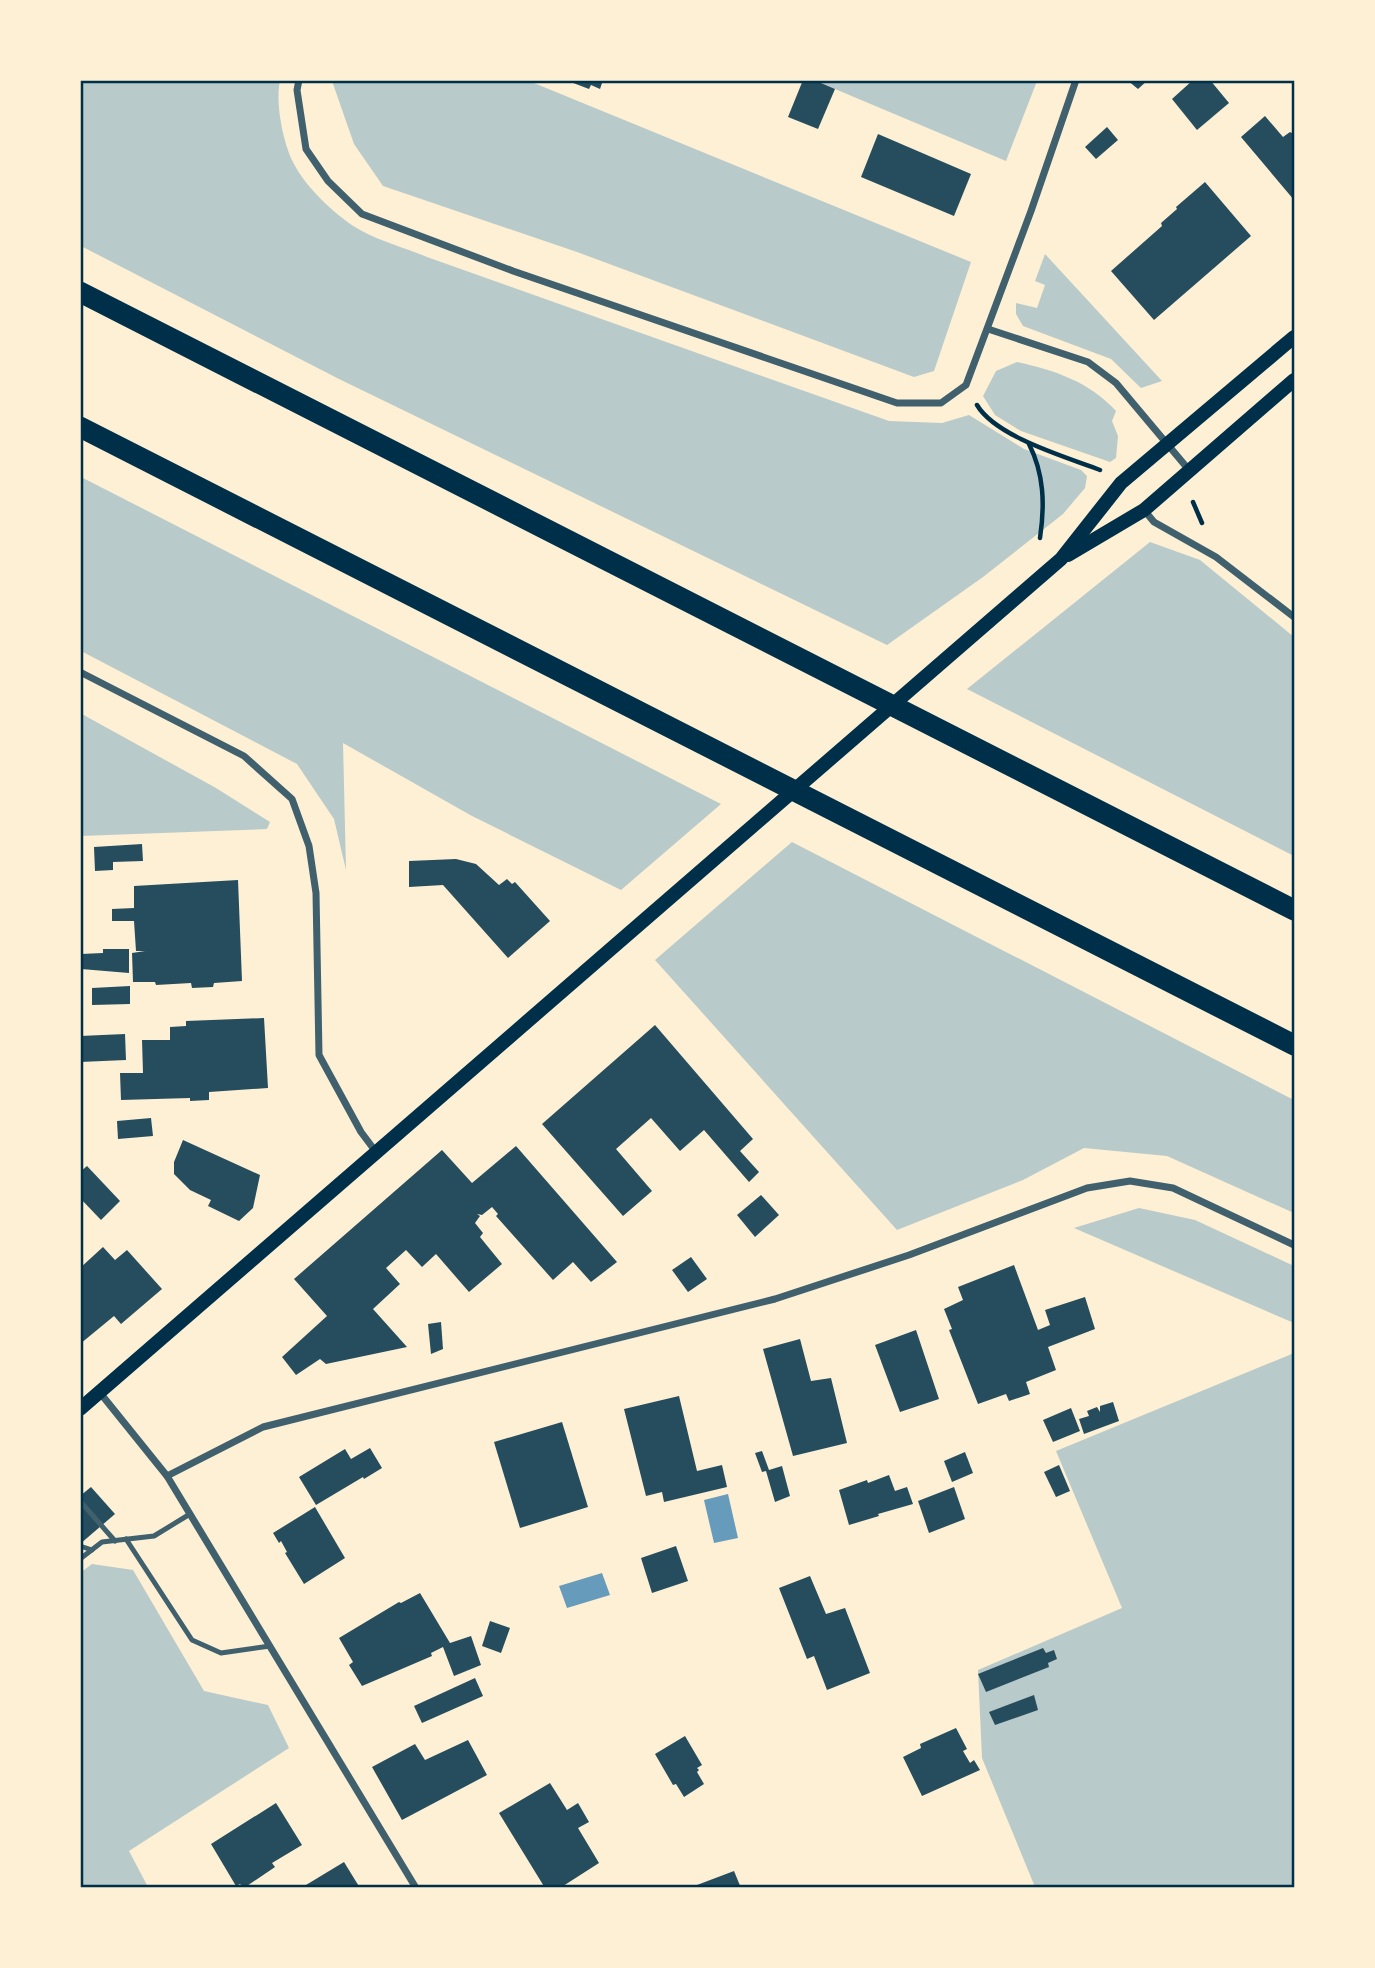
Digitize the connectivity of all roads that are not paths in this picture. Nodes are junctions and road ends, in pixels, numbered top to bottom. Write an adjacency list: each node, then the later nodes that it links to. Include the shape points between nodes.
1 (299, 80): 4 (street, via 306,149 328,181 362,214 513,271 897,403 941,403 966,385)
2 (1076, 80): 4 (street)
3 (80, 292): 14 (highway)
4 (988, 329): 8 (street, via 1088,362 1116,383)
5 (1294, 337): 8 (main road)
6 (1294, 380): 9 (main road)
7 (80, 427): 15 (highway)
8 (1166, 444): 9 (street); 11 (main road, via 1121,483)
9 (1189, 470): 10 (main road)
10 (1144, 510): 11 (main road); 12 (street, via 1154,522 1216,556)
11 (1060, 559): 16 (main road)
12 (1294, 617)
13 (80, 672): 16 (street, via 244,756 292,799 309,846 316,893 319,1055)
14 (1294, 910)
15 (1294, 1045)
16 (377, 1153): 18 (main road)
17 (1294, 1245): 20 (street, via 1173,1188 1130,1181 1087,1188 909,1255 775,1298 263,1427)
18 (100, 1394): 19 (main road); 20 (street)
19 (82, 1409)
20 (167, 1476): 22 (street)
21 (80, 1501): 24 (lane)
22 (190, 1514): 23 (lane, via 154,1536); 28 (street)
23 (126, 1539): 24 (lane); 28 (lane, via 192,1640 220,1653)
24 (115, 1541): 26 (lane)
25 (80, 1546): 26 (lane)
26 (92, 1550): 27 (lane)
27 (80, 1559)
28 (270, 1646): 29 (street)
29 (416, 1888)

